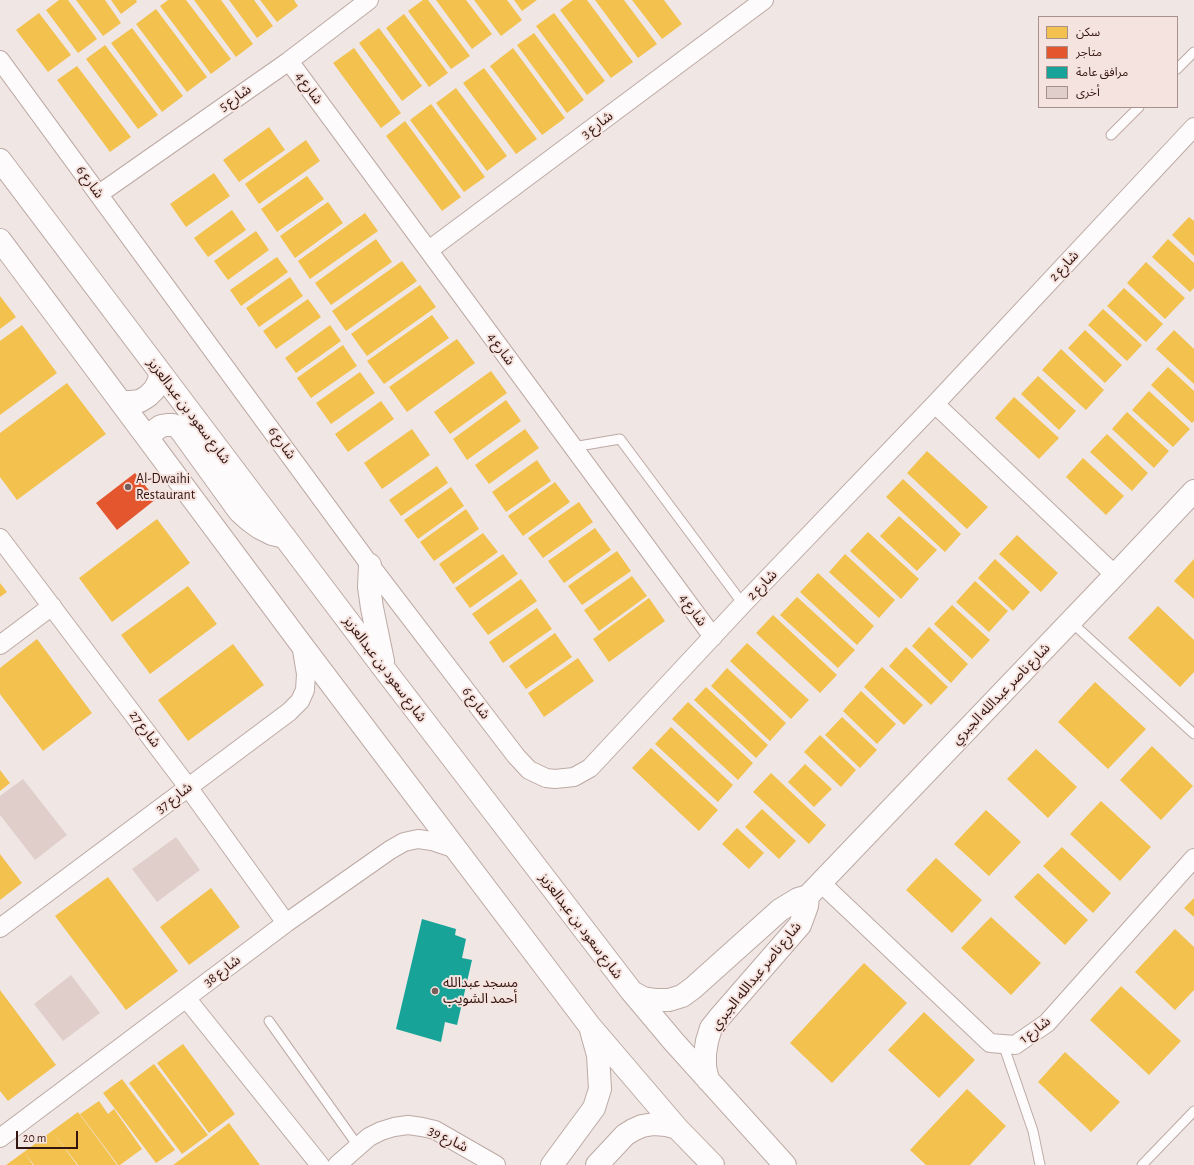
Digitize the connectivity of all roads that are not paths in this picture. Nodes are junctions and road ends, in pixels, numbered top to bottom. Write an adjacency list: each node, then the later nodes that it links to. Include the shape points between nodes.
1 (369, 0): 5 (street, شارع 5)
2 (764, 0): 13 (street, شارع 3)
3 (1194, 52): 6 (lane)
4 (0, 60): 11 (street, شارع 6)
5 (289, 61): 11 (street, شارع 5); 13 (street, شارع 4)
6 (1178, 68)
7 (1138, 108): 9 (lane)
8 (1194, 127): 16 (street, شارع 2)
9 (1111, 135)
10 (0, 160): 14 (main road, شارع سعود بن عبدالعزيز)
11 (99, 194): 22 (street, شارع 6)
12 (0, 240): 15 (main road)
13 (429, 250): 18 (street, شارع 4)
14 (160, 372): 15 (main road, via 159,381 148,396 140,401); 20 (main road, شارع سعود بن عبدالعزيز)
15 (121, 402): 17 (main road)
16 (935, 404): 23 (street); 24 (street, شارع 2)
17 (147, 436): 20 (main road, via 160,426 179,428 239,511 260,528); 29 (main road)
18 (573, 447): 24 (lane, via 620,439); 27 (street, شارع 4)
19 (1194, 491): 23 (main road, شارع ناصر عبدالله الجبري)
20 (284, 537): 30 (main road, شارع سعود بن عبدالعزيز)
21 (0, 538): 25 (street, شارع 27)
22 (370, 565): 30 (main road, via 369,587 372,608); 32 (street, شارع 6, via 529,770 555,780 574,777)
23 (1115, 575): 26 (main road, شارع ناصر عبدالله الجبري)
24 (743, 604): 27 (street, شارع 2)
25 (52, 606): 28 (street); 33 (street, شارع 27)
26 (1070, 621): 31 (lane); 36 (main road, شارع ناصر عبدالله الجبري)
27 (713, 637): 32 (street, شارع 2)
28 (0, 644)
29 (301, 644): 33 (street, شارع 37, via 306,674 305,690 300,701 289,712); 34 (main road)
30 (385, 670): 39 (main road, شارع سعود بن عبدالعزيز)
31 (1194, 734)
32 (590, 768)
33 (188, 787): 37 (street, شارع 27); 38 (street, شارع 37)
34 (456, 849): 37 (street, شارع 38, via 418,839 404,842); 42 (main road)
35 (1194, 858): 43 (street, شارع 1, via 1047,1023 1015,1045)
36 (814, 890): 39 (main road, شارع ناصر عبدالله الجبري, via 780,910 682,996 656,1000 643,998); 43 (street, شارع 1, via 990,1043); 44 (main road, شارع ناصر عبدالله الجبري, via 800,925 711,1028 704,1054)
37 (286, 923): 40 (street, شارع 38)
38 (0, 928)
39 (632, 992): 44 (main road, شارع سعود بن عبدالعزيز)
40 (186, 998): 47 (street, شارع 38); 49 (street)
41 (269, 1021): 48 (lane)
42 (589, 1025): 46 (main road); 52 (main road, via 598,1055 600,1090 594,1108)
43 (1003, 1044): 56 (lane, via 1033,1131)
44 (708, 1080): 55 (main road, شارع سعود بن عبدالعزيز)
45 (1194, 1111): 57 (lane)
46 (677, 1128): 53 (main road, via 654,1124 633,1130); 54 (main road)
47 (0, 1138)
48 (358, 1146): 50 (street, شارع 39); 51 (street, شارع 39, via 381,1131 408,1125 422,1126 448,1136)
49 (320, 1165)
50 (337, 1165)
51 (496, 1165)
52 (552, 1165)
53 (596, 1165)
54 (713, 1165)
55 (785, 1165)
56 (1040, 1165)
57 (1142, 1165)

